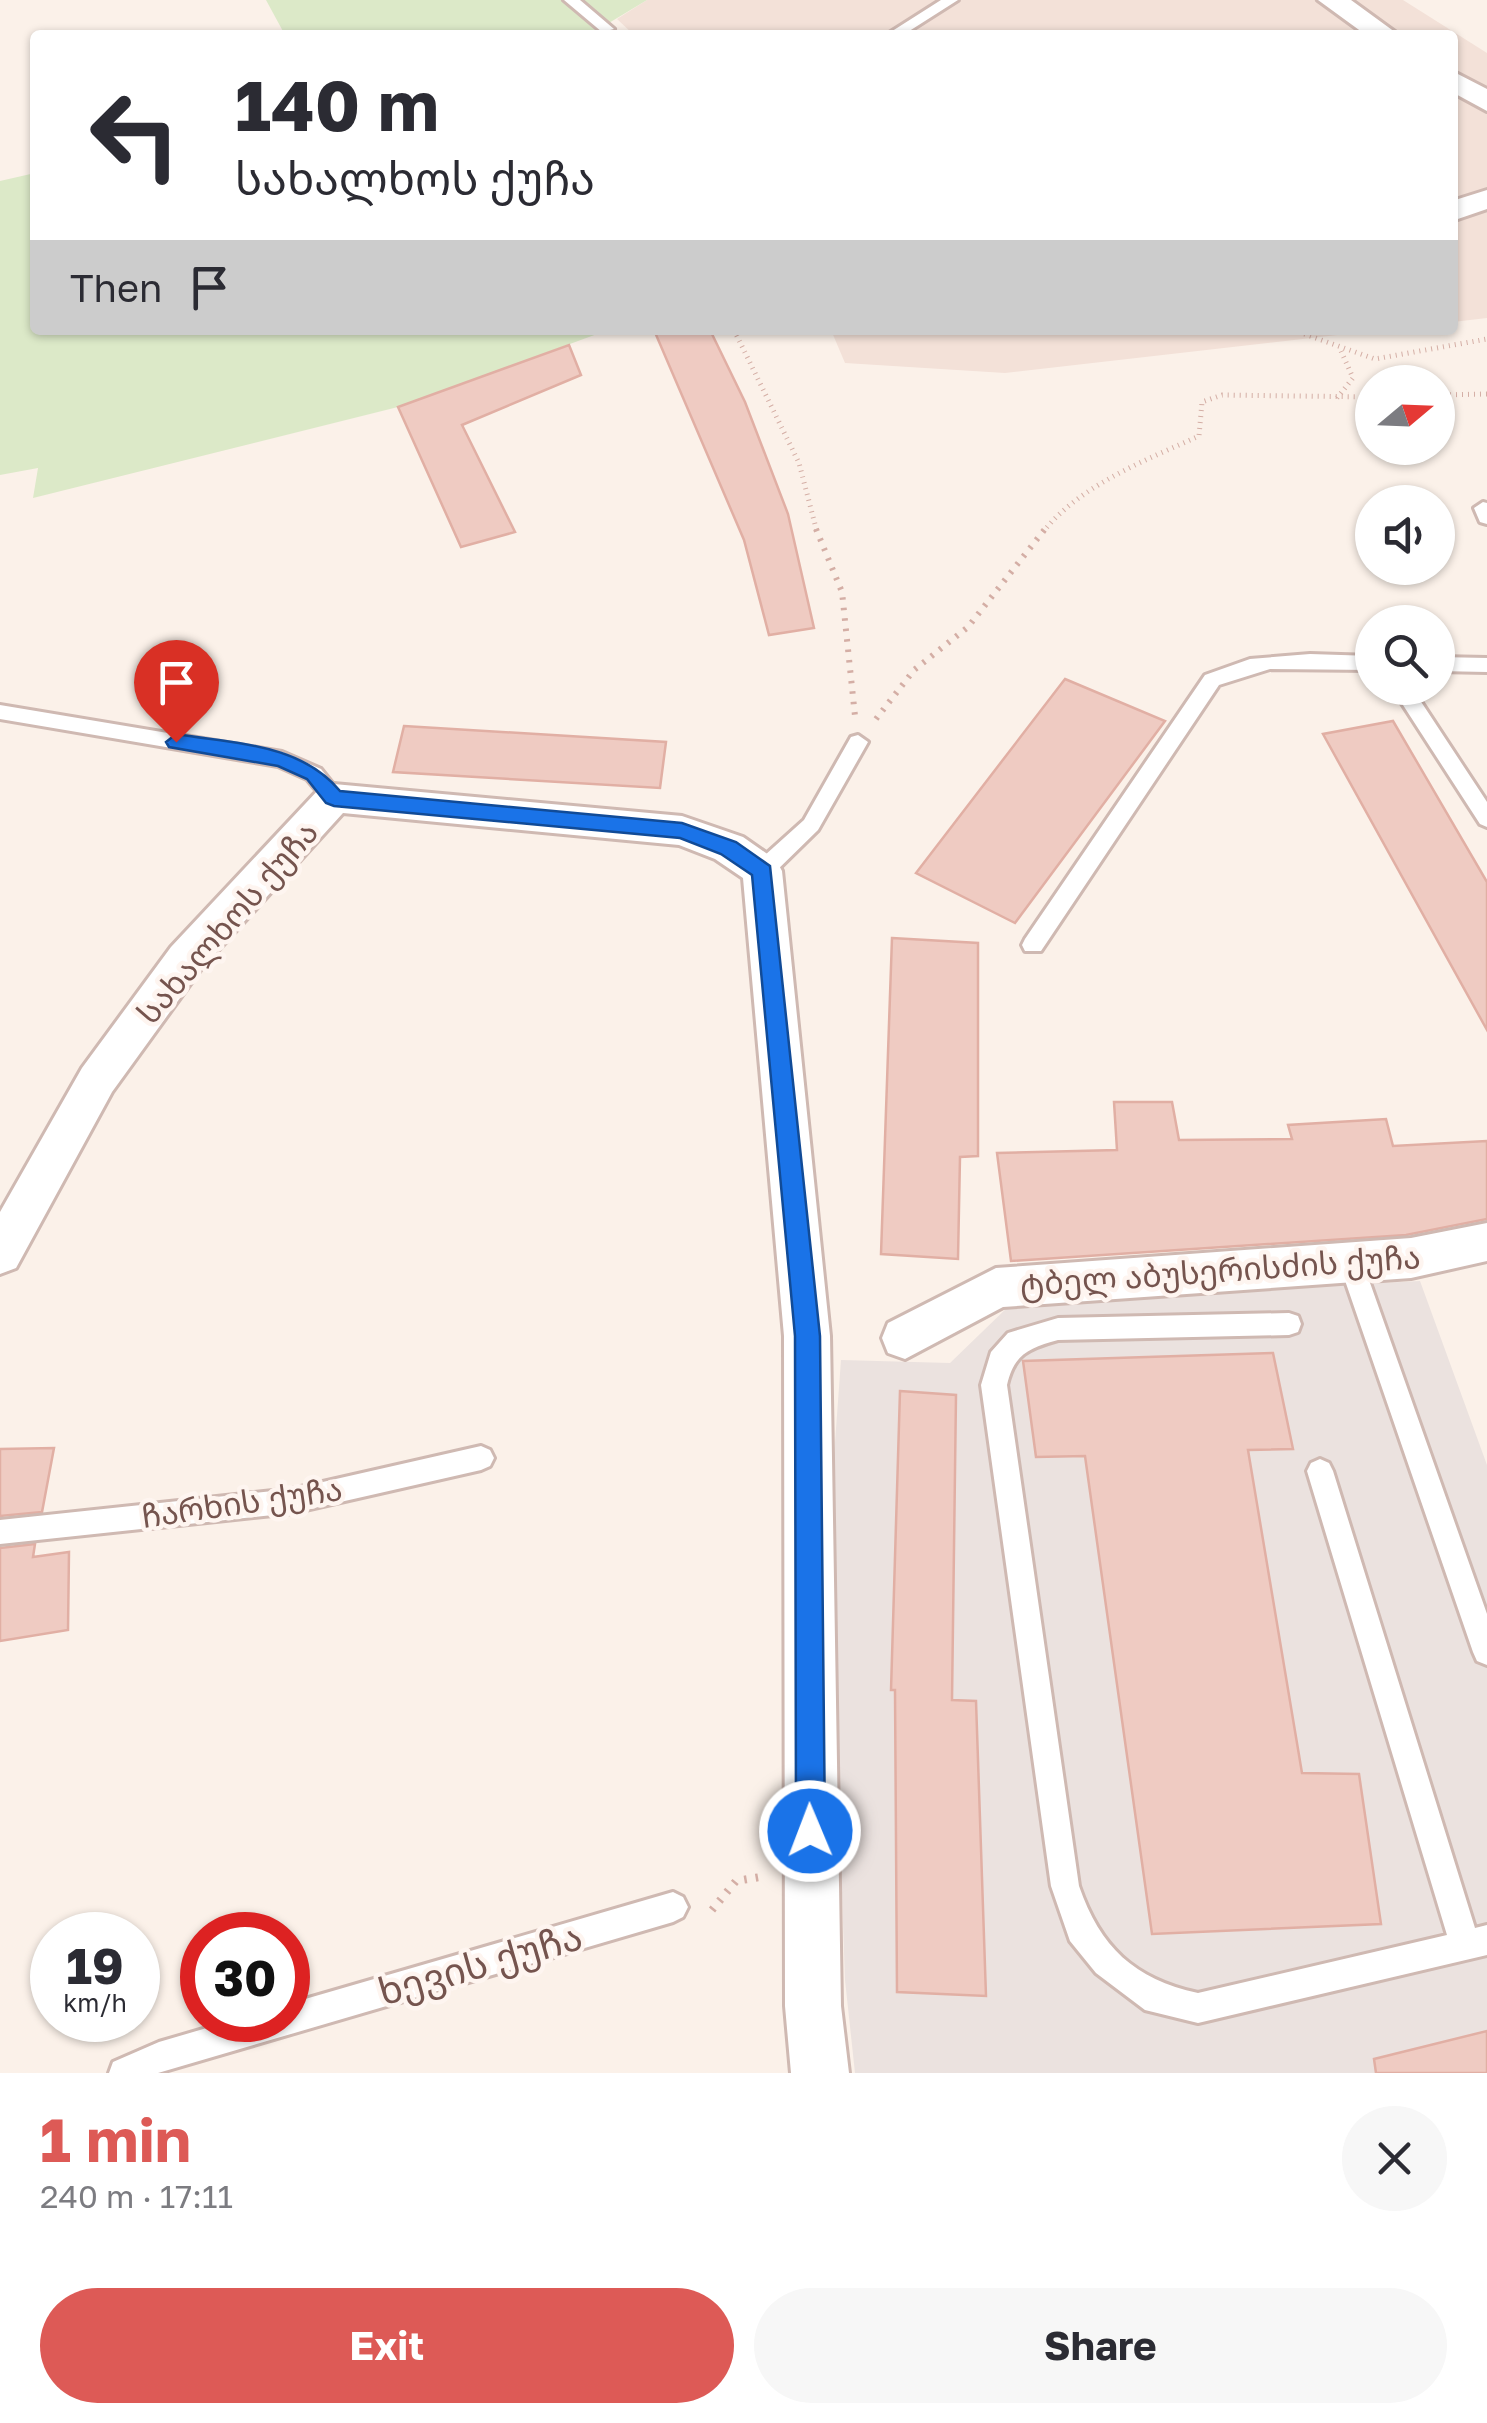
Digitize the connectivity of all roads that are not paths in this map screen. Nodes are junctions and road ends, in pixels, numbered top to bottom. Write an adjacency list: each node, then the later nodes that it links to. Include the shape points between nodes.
1 (571, 0): 4 (lane)
2 (951, 0): 5 (lane)
3 (1332, 0): 6 (street)
4 (607, 29)
5 (902, 30)
6 (1378, 30)
7 (1458, 83): 8 (street)
8 (1487, 102)
9 (1487, 199): 10 (street)
10 (1458, 210)
11 (1355, 662): 20 (lane, via 1239,665 1212,680)
12 (1455, 664): 13 (lane)
13 (1487, 665)
14 (1413, 705): 18 (lane)
15 (0, 712): 17 (lane, სახალხოს ქუჩა, via 282,759 314,774)
16 (858, 742): 19 (lane, via 811,826)
17 (334, 798): 19 (street, სახალხოს ქუჩა, via 682,831 728,848); 22 (street, სახალხოს ქუჩა, via 186,958 97,1080)
18 (1487, 818)
19 (762, 872): 35 (street, via 807,1336 810,1867)
20 (1033, 944)
21 (1487, 1242): 23 (street, ტბელ აბუსერისძის ქუჩა)
22 (0, 1254)
23 (1351, 1263): 25 (street, ტბელ აბუსერისძის ქუჩა, via 996,1288); 29 (lane)
24 (1289, 1324): 31 (lane, via 1058,1329 1017,1342 1000,1360 994,1384 1065,1886 1080,1931 1106,1963 1156,1999 1198,2008)
25 (905, 1338)
26 (481, 1458): 28 (lane, ჩარხის ქუჩა, via 292,1501)
27 (1320, 1471): 31 (lane)
28 (0, 1532)
29 (1487, 1652)
30 (673, 1907): 32 (lane, ხევის ქუჩა)
31 (1476, 1943)
32 (310, 2013)
33 (210, 2042): 34 (lane, ხევის ქუჩა)
34 (124, 2073)
35 (820, 2073)

